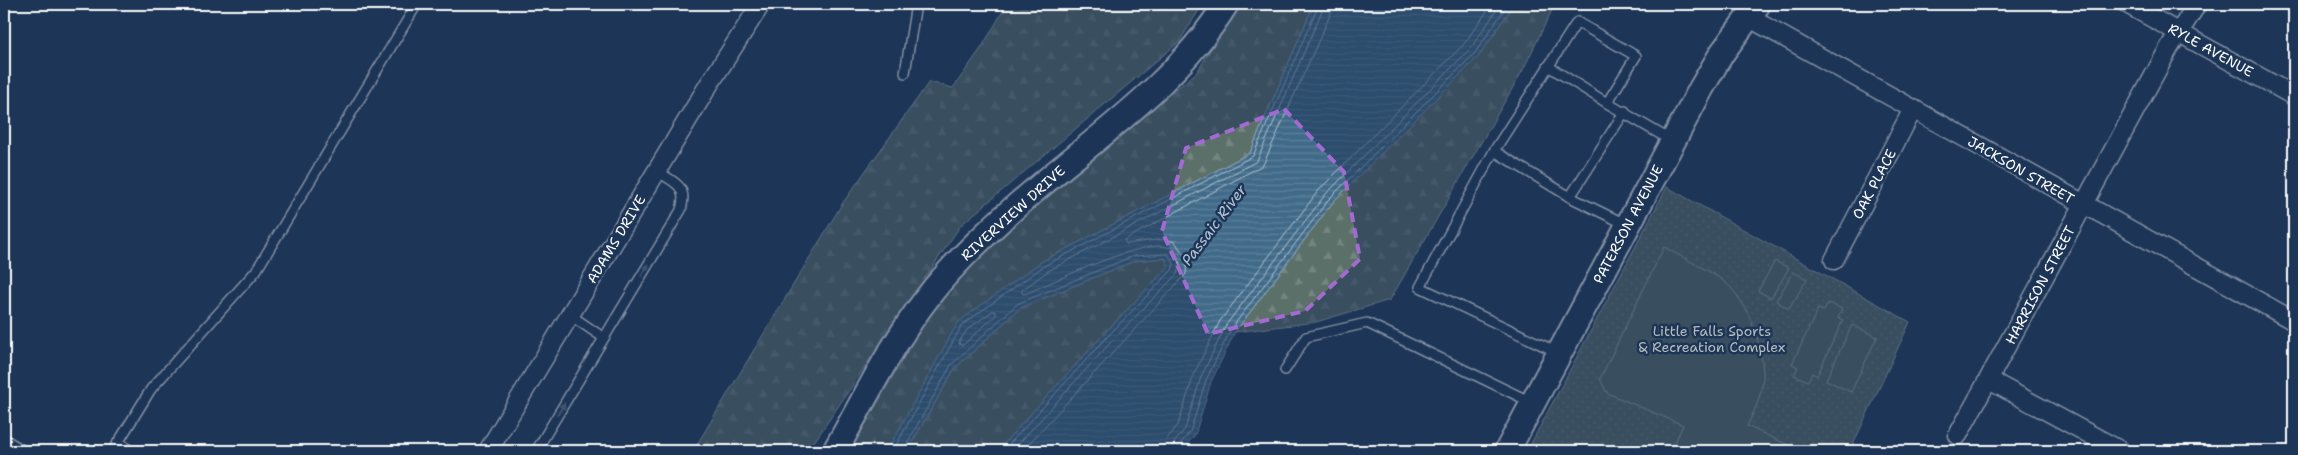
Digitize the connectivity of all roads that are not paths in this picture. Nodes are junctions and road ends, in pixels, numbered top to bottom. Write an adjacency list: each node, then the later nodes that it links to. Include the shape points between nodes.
1 (417, 4): 31 (lane, via 256,271 151,389)
2 (761, 4): 17 (street, ADAMS DRIVE)
3 (916, 4): 10 (lane)
4 (1226, 4): 37 (street, RIVERVIEW DRIVE, via 1182,63 987,232 958,262 927,298)
5 (2127, 4): 8 (street, RYLE AVENUE)
6 (2197, 4): 8 (street, HARRISON STREET)
7 (1753, 10): 13 (street, JACKSON STREET); 15 (street, PATERSON AVENUE, via 1717,61)
8 (2179, 32): 11 (street, RYLE AVENUE); 19 (street, HARRISON STREET)
9 (1548, 66): 12 (lane); 12 (lane, via 1576,22 1636,56); 16 (lane)
10 (906, 73)
11 (2294, 96)
12 (1608, 103): 14 (lane)
13 (1913, 109): 19 (street, JACKSON STREET); 21 (street, OAK PLACE)
14 (1624, 111): 15 (lane); 18 (lane)
15 (1672, 141): 20 (street, PATERSON AVENUE)
16 (1494, 151): 18 (lane); 25 (lane, via 1420,286)
17 (657, 171): 22 (street, ADAMS DRIVE); 24 (lane, one-way to 17, via 681,210 685,197 681,187)
18 (1570, 197): 20 (lane)
19 (2083, 205): 23 (street, JACKSON STREET); 27 (street, HARRISON STREET)
20 (1627, 225): 25 (street, PATERSON AVENUE)
21 (1834, 260)
22 (570, 315): 24 (lane); 35 (street, ADAMS DRIVE)
23 (2294, 321)
24 (604, 338): 36 (lane, one-way to 24)
25 (1559, 354): 28 (street, PATERSON AVENUE)
26 (1285, 370): 28 (lane, via 1306,337 1367,323)
27 (1989, 380): 29 (street, HARRISON STREET); 39 (street)
28 (1533, 403): 38 (street, PATERSON AVENUE)
29 (1958, 435)
30 (4, 439): 32 (lane)
31 (118, 442): 33 (lane); 34 (lane)
32 (24, 451)
33 (113, 451)
34 (131, 451)
35 (488, 451)
36 (536, 451)
37 (835, 451)
38 (1507, 451)
39 (2121, 451)

